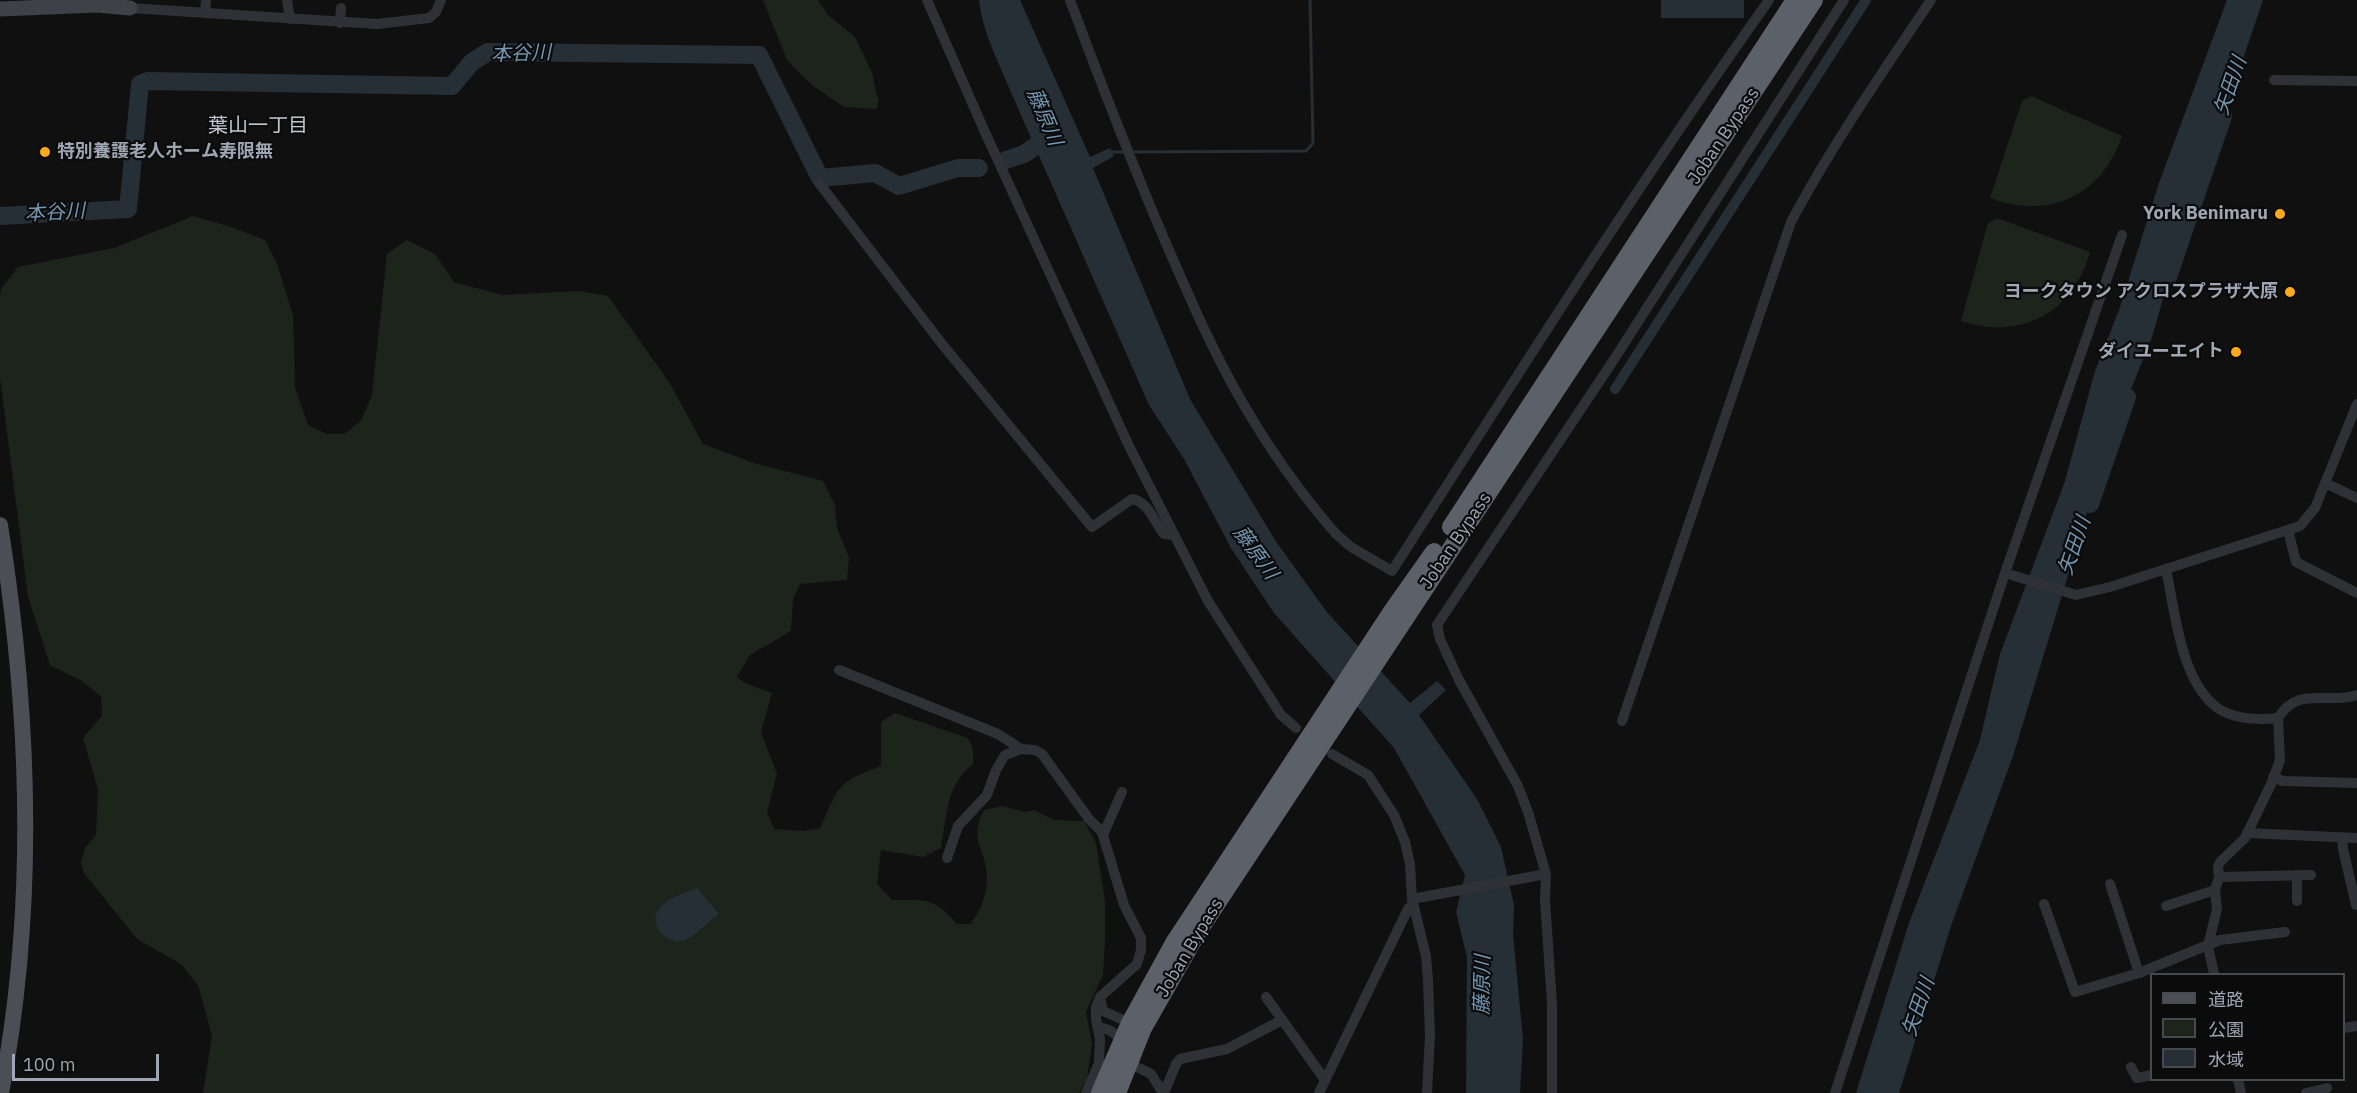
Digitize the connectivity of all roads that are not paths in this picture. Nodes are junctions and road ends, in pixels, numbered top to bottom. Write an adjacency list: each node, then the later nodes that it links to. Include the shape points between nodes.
1 (206, 0): 15 (street)
2 (287, 0): 16 (street)
3 (441, 0): 17 (street, via 429,18 416,21)
4 (927, 0): 27 (street, via 1129,446)
5 (1070, 0): 6 (street, via 1138,178 1240,400 1336,534 1392,571 1544,334)
6 (1769, 0)
7 (1795, 0): 32 (highway, Joban Bypass, via 1428,561)
8 (1814, 0): 32 (highway, Joban Bypass)
9 (1844, 0): 48 (street, via 1613,361 1437,625 1459,680 1518,786)
10 (1931, 0): 36 (street, via 1861,105 1791,222)
11 (97, 2): 12 (street); 14 (street)
12 (130, 8): 15 (street)
13 (341, 8): 17 (street)
14 (0, 9)
15 (205, 13): 16 (street)
16 (290, 19): 17 (street)
17 (340, 23)
18 (2274, 80): 19 (street)
19 (2357, 81)
20 (819, 183): 27 (street, via 942,344 1092,527 1132,499 1145,505 1164,534)
21 (2121, 235): 30 (street)
22 (2357, 404): 23 (street)
23 (2325, 483): 24 (street); 26 (street, via 2310,516 2300,526)
24 (2357, 498)
25 (0, 525): 29 (main road)
26 (2288, 530): 28 (street); 31 (street, via 2296,562)
27 (1174, 535): 37 (street, via 1208,601 1281,715)
28 (2166, 569): 30 (street, via 2076,595); 35 (street, via 2190,672 2200,690 2216,708 2231,714 2255,720)
29 (4, 572): 74 (main road, via 22,719 26,844 23,941)
30 (2007, 574): 82 (street)
31 (2357, 594)
32 (1398, 616): 38 (highway, Joban Bypass)
33 (839, 670): 39 (street, via 998,734)
34 (2357, 694): 35 (street, via 2295,700)
35 (2278, 718): 40 (street, via 2280,760)
36 (1622, 721)
37 (1296, 728)
38 (1324, 741): 54 (street, via 1368,776 1394,815 1410,864); 66 (highway, Joban Bypass, via 1173,943); 69 (highway, Joban Bypass, via 1198,930 1143,1028)
39 (1021, 749): 44 (street, via 1042,754); 47 (street, via 1001,760 987,795 958,826)
40 (2273, 777): 41 (street, via 2283,781); 43 (street)
41 (2357, 783)
42 (1122, 792): 44 (street)
43 (2247, 833): 46 (street); 51 (street, via 2221,861)
44 (1103, 835): 64 (street, via 1124,905 1142,943 1137,964)
45 (2357, 838): 46 (street)
46 (2342, 839): 57 (street)
47 (947, 858)
48 (1546, 874): 54 (street); 81 (street)
49 (2297, 875): 50 (street); 51 (street); 55 (street)
50 (2311, 875)
51 (2219, 877): 53 (street)
52 (2110, 884): 61 (street)
53 (2215, 890): 58 (street); 60 (street, via 2217,909)
54 (1413, 902): 72 (street); 80 (street, via 1428,981 1431,1036)
55 (2297, 902)
56 (2044, 904): 61 (street, via 2075,992)
57 (2356, 905)
58 (2166, 906)
59 (2285, 932): 60 (street, via 2220,940)
60 (2208, 946): 61 (street); 62 (street)
61 (2139, 973)
62 (2214, 973)
63 (1266, 997): 65 (street)
64 (1100, 998): 66 (street, via 1103,1011); 67 (street, via 1096,1007)
65 (1282, 1020): 72 (street); 78 (street, via 1227,1049 1180,1059)
66 (1130, 1023): 68 (highway, Joban Bypass)
67 (1097, 1027): 68 (street, via 1114,1033); 75 (street, via 1099,1063)
68 (1121, 1044): 76 (highway, Joban Bypass)
69 (1129, 1063): 77 (highway, Joban Bypass); 78 (street, via 1151,1074)
70 (2131, 1067): 71 (street, via 2136,1078)
71 (2150, 1075)
72 (1325, 1080): 79 (street)
73 (2327, 1088): 83 (street)
74 (2, 1093)
75 (1086, 1093)
76 (1100, 1093)
77 (1117, 1093)
78 (1163, 1093)
79 (1319, 1093)
80 (1427, 1093)
81 (1552, 1093)
82 (1835, 1093)
83 (2306, 1093)

